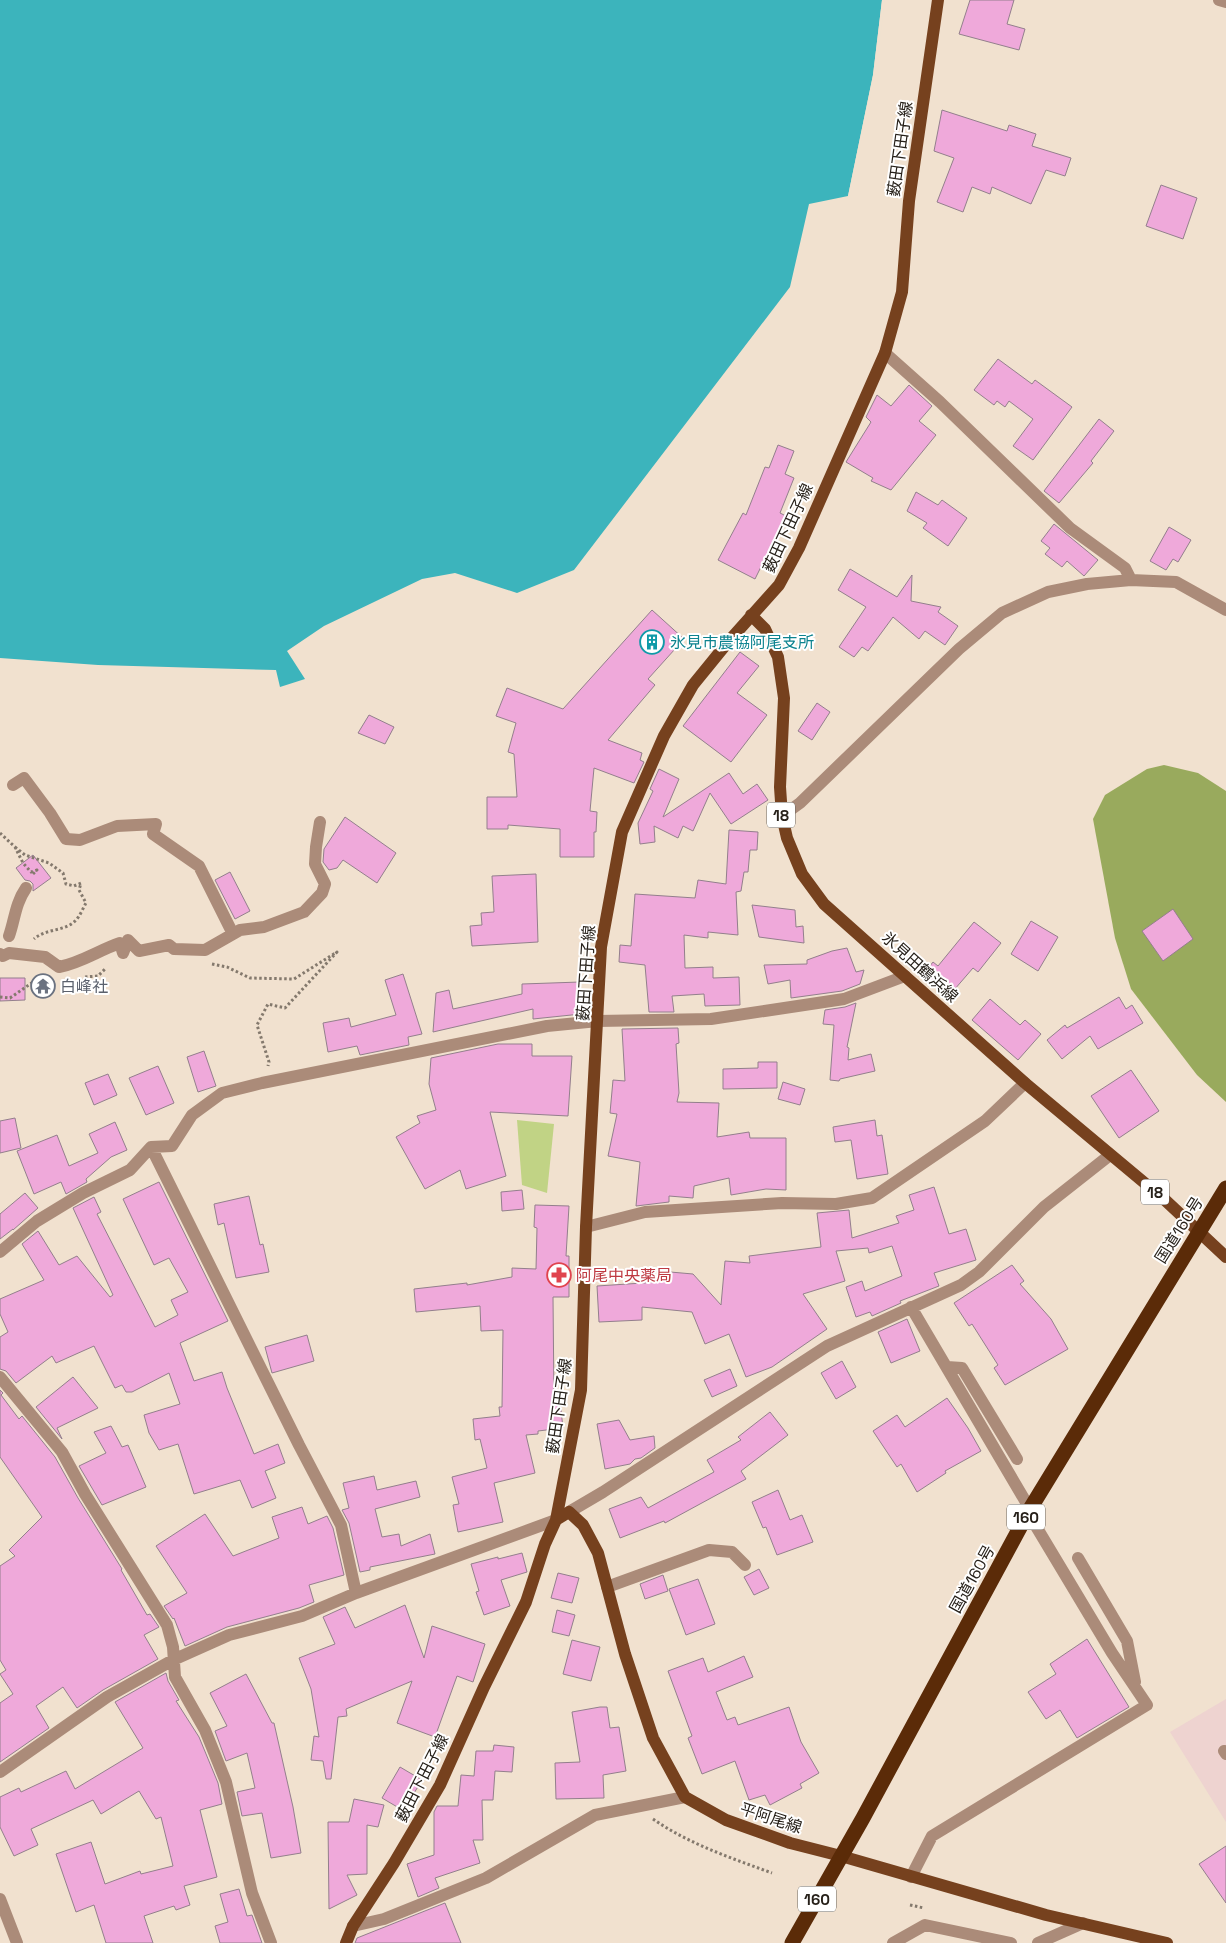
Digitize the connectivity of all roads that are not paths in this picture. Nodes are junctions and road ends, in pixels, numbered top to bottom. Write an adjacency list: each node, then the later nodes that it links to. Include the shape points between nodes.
1 (938, 0): 4 (main road, 薮田下田子線, via 909,200 902,292)
2 (1219, 0): 3 (street)
3 (1226, 2)
4 (885, 353): 5 (street, via 1070,528 1125,568); 7 (main road, 薮田下田子線, via 780,585)
5 (1131, 580): 6 (street, via 1176,582); 9 (street, via 1048,592 1002,613 800,804)
6 (1226, 610)
7 (751, 616): 9 (main road, 氷見田鶴浜線 / 18, via 765,629 778,657 784,698); 16 (main road, 薮田下田子線, via 693,685 664,736 622,832 601,947)
8 (13, 785): 12 (street, via 24,778 66,839 80,840 117,826 156,824 153,834 199,866)
9 (782, 816): 15 (main road, 氷見田鶴浜線 / 18, via 802,874 824,904)
10 (320, 822): 12 (street, via 315,864 325,884 322,893 304,912)
11 (26, 888): 13 (street, via 17,901)
12 (233, 934): 14 (street, via 205,950 174,949 169,945 139,951 128,940 123,953 120,943 72,965 59,967 45,958)
13 (9, 936)
14 (0, 954)
15 (904, 976): 16 (street, via 844,999 711,1020); 17 (main road, 氷見田鶴浜線 / 18)
16 (598, 1021): 18 (street, via 548,1026 222,1093 192,1115 172,1146); 21 (main road, 薮田下田子線)
17 (1025, 1083): 19 (main road, 氷見田鶴浜線 / 18); 21 (street, via 984,1121 872,1198 836,1204 782,1203 645,1212)
18 (151, 1147): 23 (street, via 130,1170 37,1221); 35 (street, via 341,1525)
19 (1110, 1155): 22 (main road, 氷見田鶴浜線 / 18); 25 (street, via 1044,1206 979,1272 960,1285)
20 (1226, 1188): 22 (highway, 国道160号 / 160)
21 (586, 1227): 31 (main road, 薮田下田子線, via 581,1390)
22 (1199, 1230): 24 (main road, 氷見田鶴浜線 / 18); 29 (highway, 国道160号 / 160)
23 (0, 1252)
24 (1226, 1257)
25 (911, 1307): 26 (street); 30 (street, via 827,1346)
26 (947, 1367): 28 (street, via 962,1368); 29 (street)
27 (0, 1376): 36 (street, via 62,1452 167,1626)
28 (1017, 1458)
29 (1029, 1511): 37 (street, via 1112,1653); 40 (highway, 国道160号 / 160)
30 (570, 1512): 31 (main road); 34 (main road, via 584,1525)
31 (556, 1520): 35 (street); 44 (main road, 薮田下田子線, via 526,1602 440,1785)
32 (1078, 1558): 37 (street, via 1127,1642)
33 (745, 1565): 34 (street, via 732,1552 709,1550)
34 (607, 1587): 39 (main road, via 653,1738)
35 (356, 1593): 36 (street, via 302,1616 229,1635)
36 (173, 1660): 38 (street, via 107,1697); 46 (street, via 174,1677 205,1730 226,1782 252,1894)
37 (1136, 1687): 41 (street, via 1147,1705 932,1836)
38 (0, 1772)
39 (685, 1797): 40 (main road, 平阿尾線, via 726,1820 790,1843); 44 (street, via 595,1815 486,1878 384,1919)
40 (841, 1856): 41 (main road, 平阿尾線); 48 (highway, 国道160号 / 160)
41 (911, 1877): 43 (main road, 平阿尾線)
42 (0, 1900): 45 (street)
43 (1083, 1923): 51 (street); 52 (main road, 平阿尾線)
44 (353, 1926): 47 (main road, 薮田下田子線)
45 (17, 1943)
46 (270, 1943)
47 (346, 1943)
48 (792, 1943)
49 (893, 1943): 50 (street, via 925,1926)
50 (1011, 1943)
51 (1038, 1943)
52 (1167, 1943)

